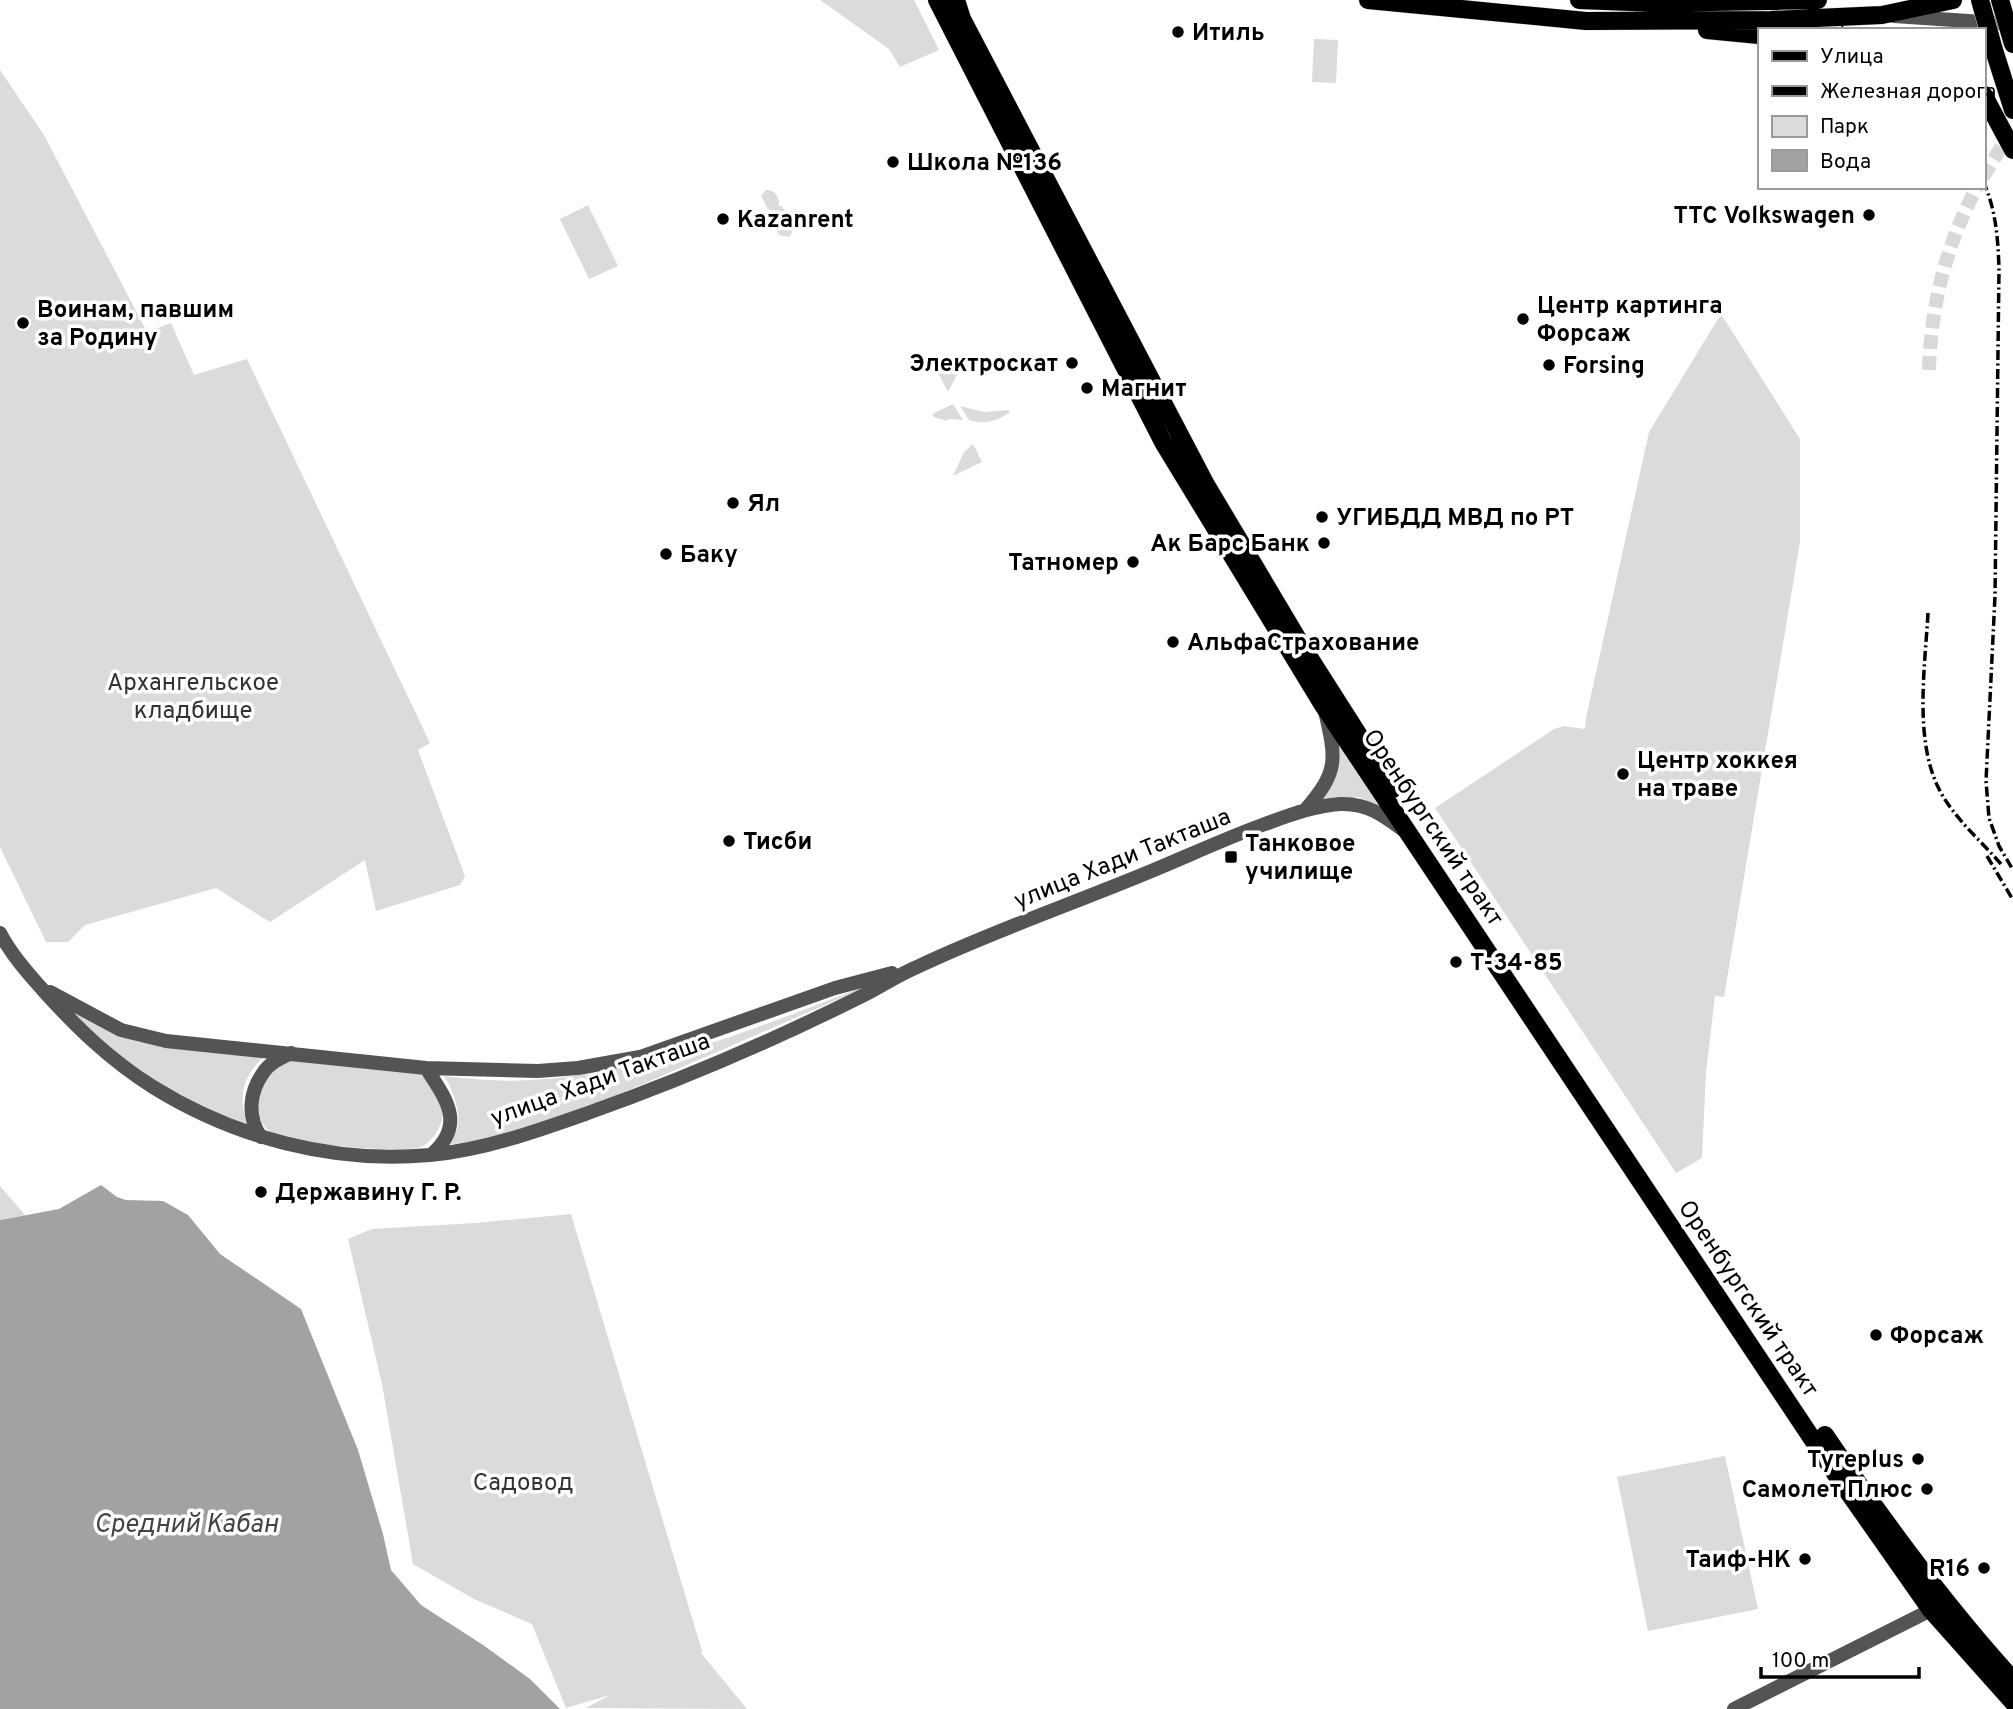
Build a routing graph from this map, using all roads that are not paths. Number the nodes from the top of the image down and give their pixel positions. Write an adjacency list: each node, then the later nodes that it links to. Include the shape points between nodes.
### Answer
1 (937, 0): 19 (main road, Оренбургский тракт, via 1163,442)
2 (956, 0): 30 (main road, Оренбургский тракт, via 1194,463 1302,646 1409,816 1888,1528)
3 (1368, 0): 10 (main road)
4 (1579, 0): 11 (main road)
5 (1684, 0): 11 (main road)
6 (1818, 0): 11 (main road)
7 (1953, 0): 12 (main road)
8 (1980, 0): 17 (main road, bridge)
9 (2000, 0): 15 (main road, bridge)
10 (1472, 6): 11 (main road, via 1586,21)
11 (1656, 11): 12 (main road, via 1771,20); 14 (main road, via 1689,28)
12 (1882, 15): 13 (street)
13 (2013, 24)
14 (1758, 35)
15 (2013, 44)
16 (1985, 98): 18 (main road)
17 (2013, 110)
18 (2013, 150)
19 (1323, 705): 20 (street, via 1333,757 1331,775); 21 (main road, Оренбургский тракт)
20 (1306, 809): 21 (street, улица Хади Такташа, via 1357,804 1377,811); 23 (street, улица Хади Такташа)
21 (1410, 835): 29 (main road, Оренбургский тракт)
22 (0, 933): 24 (street, улица Хади Такташа)
23 (917, 967): 26 (street, улица Хади Такташа, via 835,988 640,1057 538,1071); 28 (street, улица Хади Такташа, via 724,1059 617,1103 510,1140)
24 (38, 985): 25 (street, улица Хади Такташа, via 90,1015 132,1032 166,1041); 27 (street, улица Хади Такташа, via 93,1043 131,1073 208,1117)
25 (291, 1053): 26 (street, улица Хади Такташа); 27 (street, via 263,1072 252,1094 250,1107)
26 (426, 1068): 28 (street, via 448,1102 451,1117 444,1141)
27 (261, 1137): 28 (street, улица Хади Такташа, via 334,1153)
28 (431, 1155)
29 (1931, 1610): 31 (main road, Оренбургский тракт); 32 (street)
30 (2013, 1680)
31 (2013, 1702)
32 (1734, 1709)

